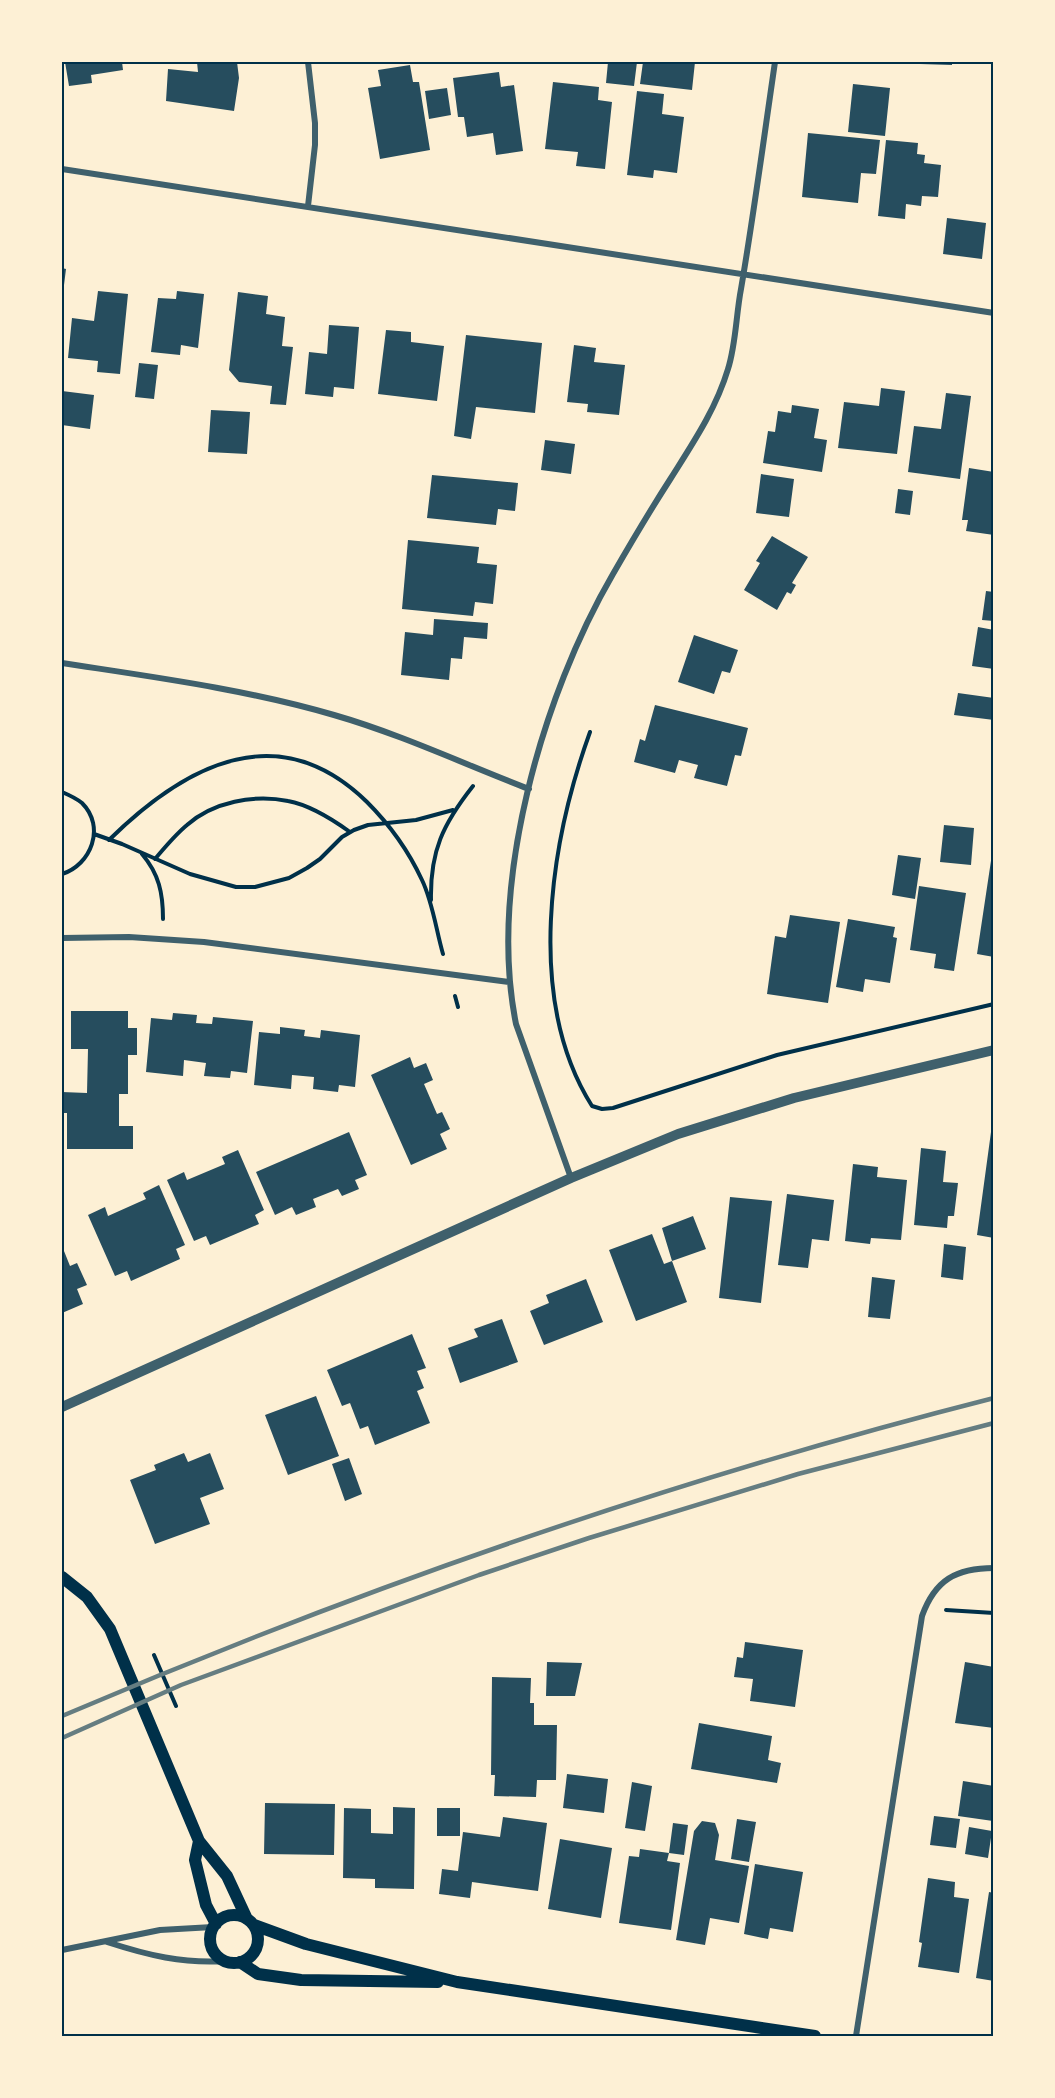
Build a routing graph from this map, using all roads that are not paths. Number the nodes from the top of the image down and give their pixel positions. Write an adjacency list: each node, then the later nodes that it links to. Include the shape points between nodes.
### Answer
1 (308, 62): 4 (street, via 315,145)
2 (775, 62): 5 (street)
3 (62, 169): 4 (street)
4 (308, 206): 5 (street)
5 (743, 274): 6 (street); 8 (street, via 729,368 704,426 632,541 589,620 548,718)
6 (993, 313)
7 (62, 663): 8 (street, via 207,686 336,715)
8 (529, 789): 10 (street, via 510,891)
9 (62, 938): 10 (street, via 163,938)
10 (509, 982): 12 (street, via 516,1024)
11 (993, 1050): 12 (street, via 737,1114)
12 (571, 1178): 13 (street)
13 (62, 1407)
14 (993, 1568): 25 (street, via 946,1579 934,1590 924,1610)
15 (62, 1576): 16 (main road, via 87,1597 110,1629)
16 (199, 1841): 17 (main road, via 227,1876); 18 (main road, via 195,1860)
17 (250, 1922): 18 (main road, via 231,1915); 22 (main road, via 257,1932 256,1949); 23 (main road, via 306,1944)
18 (214, 1926): 19 (street, via 160,1930); 21 (main road, via 212,1948)
19 (106, 1942): 20 (street); 21 (street, via 146,1955 199,1963)
20 (62, 1950)
21 (226, 1961): 22 (main road)
22 (240, 1962): 23 (main road, via 258,1974 301,1980)
23 (457, 1983): 24 (main road)
24 (815, 2037)
25 (856, 2037)

